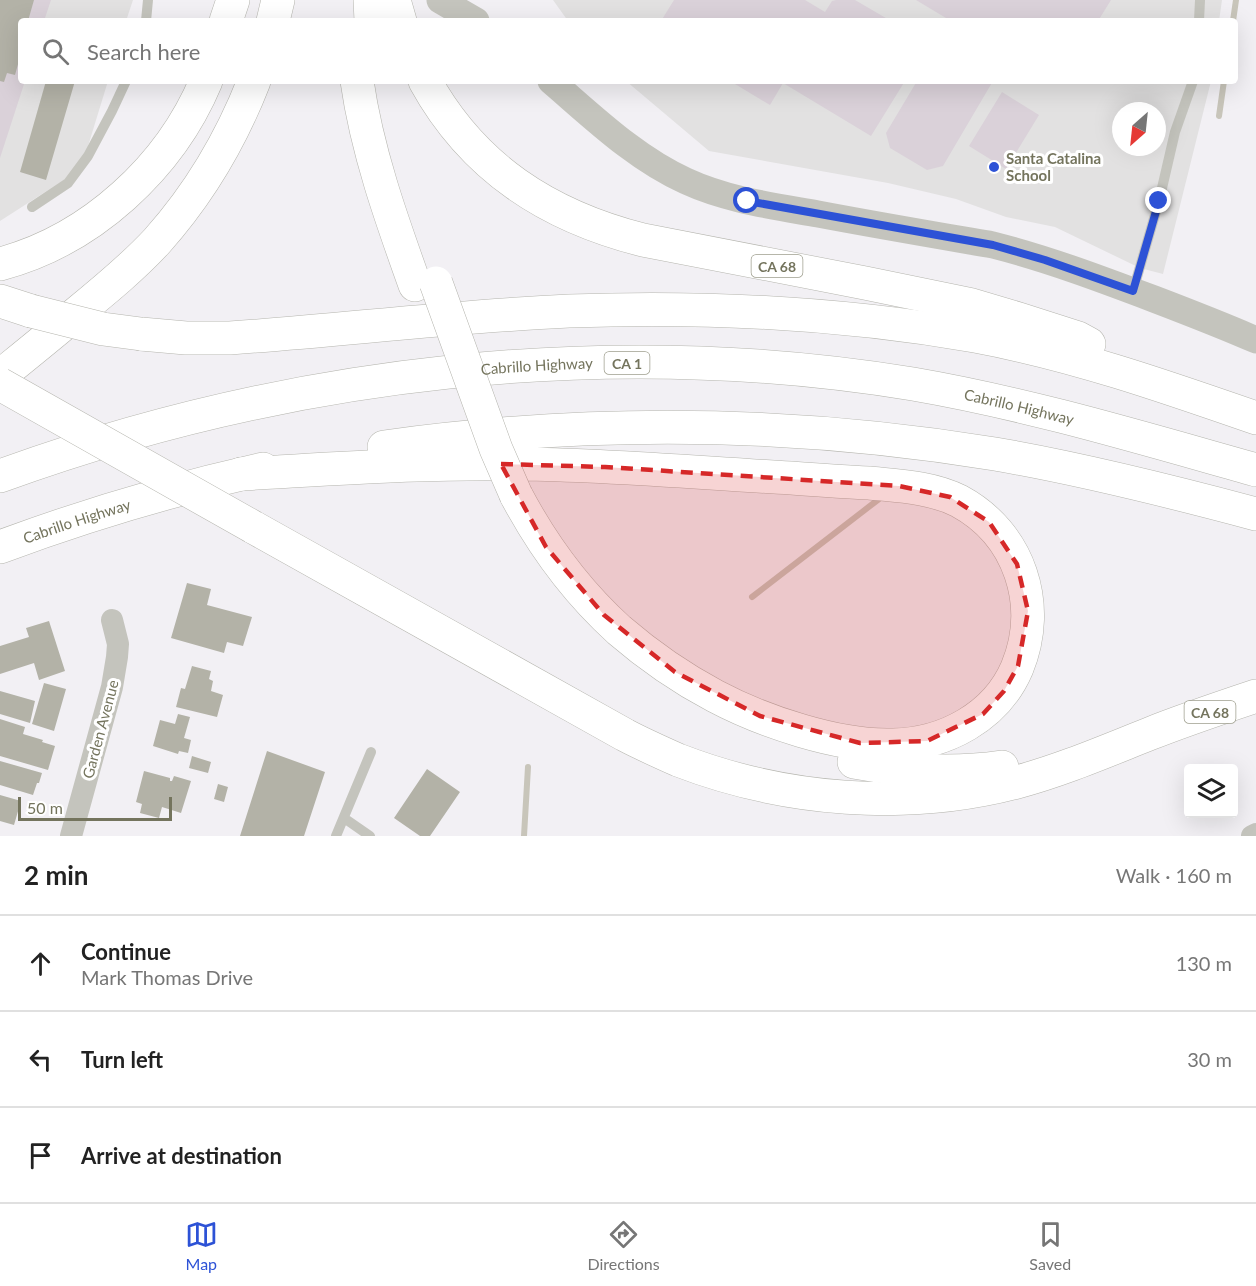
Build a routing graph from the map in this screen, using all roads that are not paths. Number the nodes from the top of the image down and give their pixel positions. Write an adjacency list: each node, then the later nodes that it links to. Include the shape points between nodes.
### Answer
1 (148, 0): 8 (lane)
2 (233, 0): 9 (highway)
3 (278, 0): 10 (highway)
4 (349, 0): 11 (highway)
5 (370, 0): 12 (highway)
6 (394, 0): 13 (highway)
7 (1200, 0): 14 (lane)
8 (146, 18)
9 (227, 18)
10 (274, 18)
11 (350, 18)
12 (371, 18)
13 (399, 18)
14 (1199, 18)
15 (125, 84): 23 (lane, via 75,174)
16 (205, 84): 24 (highway, via 165,151 117,202 58,241)
17 (254, 84): 29 (highway, via 222,150 171,225 105,290)
18 (358, 84): 25 (highway, CA 68, via 390,215)
19 (378, 84): 25 (highway)
20 (427, 84): 31 (highway, CA 68, via 485,159 539,200 579,220 643,240 995,311 1078,338)
21 (555, 84): 26 (street, via 646,158 706,189 770,206 993,245)
22 (1192, 84): 26 (lane, via 1175,132)
23 (32, 207)
24 (0, 264)
25 (426, 284): 36 (highway, CA 68, via 465,426)
26 (1133, 291): 28 (street)
27 (0, 302): 31 (highway, bridge, via 104,329 186,338 230,338 580,311 659,309 794,314 975,336 1063,355)
28 (1256, 340)
29 (0, 376)
30 (0, 384): 41 (highway, bridge, via 625,735 679,760 729,776 828,795 875,798 960,794 1036,777)
31 (1170, 388): 32 (highway, CA 68)
32 (1256, 418)
33 (1256, 470): 35 (highway, Cabrillo Highway / CA 1, via 1059,416 934,388 777,368 640,362 457,372 327,389 151,428)
34 (241, 474): 36 (highway, via 432,464 540,464 884,484 928,490 979,514 1012,552 1027,599 1028,624 1022,652 1004,691 983,714 927,741 895,746 860,743 783,724 696,686 621,631 588,599); 37 (highway, Cabrillo Highway, via 329,456 458,438 593,429 726,429 850,436 994,454 1126,480); 38 (highway, Cabrillo Highway, via 153,496)
35 (0, 476)
36 (505, 495): 41 (highway, CA 68, via 518,541 573,613 601,641 687,704 760,739 859,763 946,771 1022,764)
37 (1256, 514)
38 (0, 547)
39 (112, 620): 45 (street, Garden Avenue, via 117,657 112,687)
40 (1256, 696): 41 (highway, CA 68)
41 (1164, 728)
42 (371, 752): 43 (lane)
43 (344, 818): 46 (lane); 47 (lane)
44 (1256, 834): 48 (street)
45 (71, 836)
46 (336, 836)
47 (370, 836)
48 (1252, 836)

